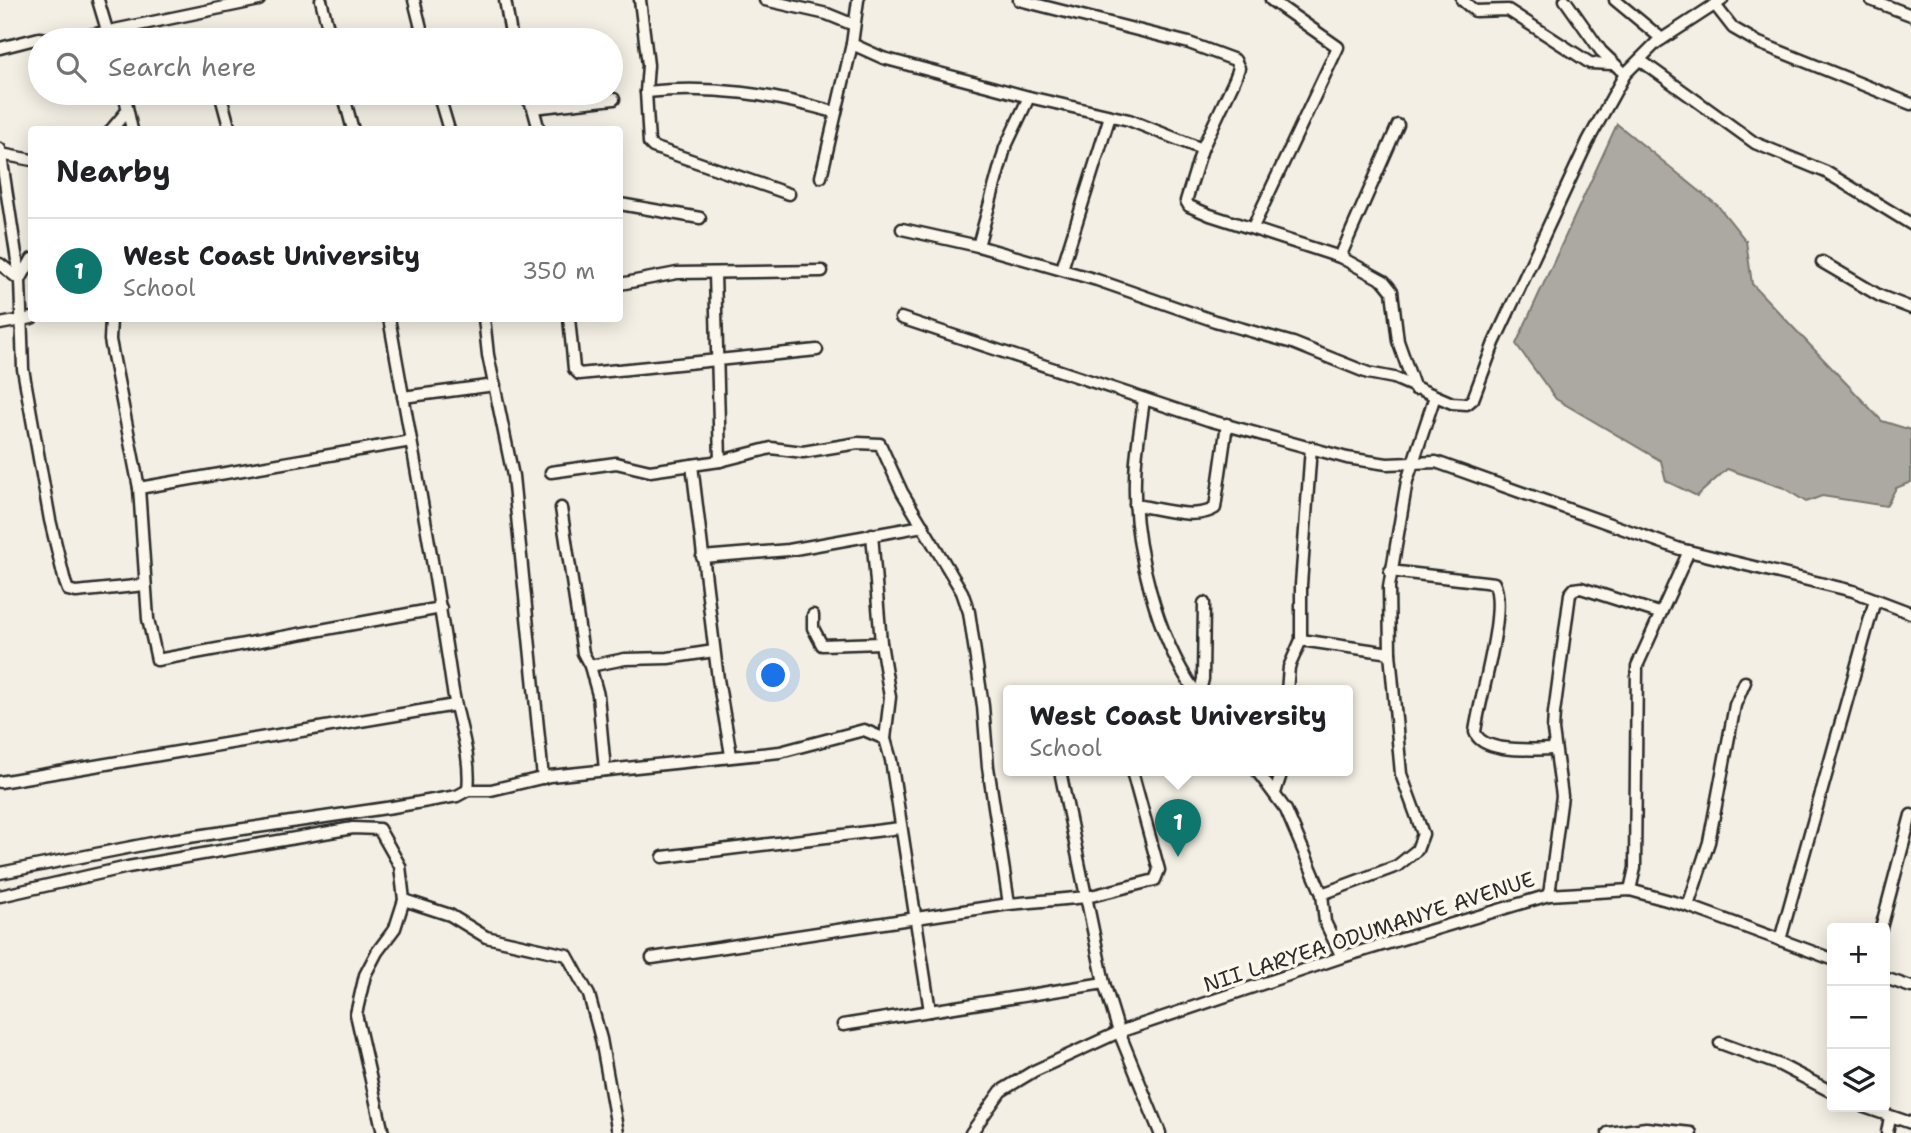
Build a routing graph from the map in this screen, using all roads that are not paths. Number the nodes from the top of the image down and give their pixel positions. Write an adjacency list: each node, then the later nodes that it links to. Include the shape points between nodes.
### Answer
1 (99, 0): 18 (street)
2 (259, 0): 19 (street)
3 (321, 0): 20 (street)
4 (414, 0): 21 (street)
5 (505, 0): 22 (street)
6 (640, 0): 30 (street, via 648,65)
7 (765, 0): 17 (street)
8 (858, 0): 17 (street)
9 (1019, 0): 50 (street, via 1189,43 1235,60 1239,68 1236,79)
10 (1271, 0): 58 (street, via 1338,47)
11 (1462, 0): 28 (street, via 1475,11 1508,10 1590,63)
12 (1565, 0): 28 (street)
13 (1615, 0): 23 (street)
14 (1871, 0): 16 (street)
15 (1718, 3): 23 (street); 32 (street, via 1733,28 1759,43)
16 (1911, 15)
17 (854, 25): 25 (street)
18 (106, 28)
19 (138, 28)
20 (328, 28)
21 (421, 28)
22 (510, 28)
23 (1662, 39): 27 (street)
24 (28, 41): 26 (street)
25 (852, 44): 31 (street, via 883,58); 41 (street)
26 (0, 48)
27 (1640, 60): 29 (street); 57 (street, via 1755,143 1826,172)
28 (1612, 64): 29 (street)
29 (1625, 74): 82 (street, via 1588,141 1494,342 1474,399 1459,404)
30 (646, 92): 41 (street, via 735,89); 54 (street, via 647,136 653,147)
31 (1029, 97): 42 (street); 60 (street, via 1005,148)
32 (1911, 104)
33 (126, 105): 40 (street)
34 (223, 105): 46 (street)
35 (346, 105): 47 (street)
36 (442, 105): 48 (street)
37 (531, 105): 39 (street)
38 (560, 105): 39 (street)
39 (533, 108): 49 (street)
40 (127, 111): 44 (street); 45 (street)
41 (834, 112): 53 (street)
42 (1110, 116): 50 (street); 65 (street)
43 (1398, 125): 61 (street)
44 (114, 126)
45 (131, 126)
46 (229, 126)
47 (352, 126)
48 (448, 126)
49 (538, 126)
50 (1202, 149): 58 (street, via 1186,201 1189,206)
51 (0, 151): 52 (street); 68 (street)
52 (28, 158)
53 (821, 177)
54 (789, 194)
55 (623, 205): 56 (street)
56 (700, 218)
57 (1911, 224)
58 (1253, 227): 61 (street)
59 (902, 229): 60 (street)
60 (978, 246): 65 (street)
61 (1340, 257): 81 (street, via 1389,285 1398,341)
62 (1822, 262): 70 (street, via 1880,296)
63 (0, 264): 68 (street)
64 (28, 266): 68 (street)
65 (1062, 270): 81 (street, via 1293,343)
66 (822, 271): 67 (street)
67 (715, 273): 69 (street, via 663,274); 79 (street)
68 (20, 280): 72 (street)
69 (623, 283)
70 (1911, 307)
71 (901, 318): 84 (street)
72 (26, 319): 77 (street); 100 (street, via 23,369 50,520 68,590)
73 (111, 322): 92 (street, via 110,340)
74 (390, 322): 83 (street)
75 (485, 322): 80 (street)
76 (569, 322): 79 (street, via 575,373)
77 (0, 324)
78 (817, 350): 79 (street)
79 (716, 362): 88 (street)
80 (495, 385): 83 (street); 125 (street, via 513,476)
81 (1415, 389): 82 (street)
82 (1435, 396): 89 (street)
83 (404, 397): 86 (street)
84 (1144, 399): 85 (street); 93 (street)
85 (1227, 424): 87 (street); 93 (street, via 1215,508 1194,513)
86 (411, 441): 92 (street); 103 (street)
87 (1311, 447): 89 (street, via 1387,464); 107 (street)
88 (720, 461): 90 (street); 95 (street, via 771,448 803,452 880,444)
89 (1413, 462): 97 (street, via 1436,461); 99 (street)
90 (692, 466): 91 (street, via 650,471 616,463); 98 (street)
91 (551, 472)
92 (139, 488): 100 (street)
93 (1135, 505): 113 (street, via 1153,597 1174,659)
94 (561, 508): 111 (street, via 583,653)
95 (923, 526): 96 (street); 139 (street, via 969,612)
96 (872, 534): 98 (street, via 789,550); 108 (street)
97 (1689, 551): 101 (street); 104 (street)
98 (702, 557): 109 (street)
99 (1390, 571): 110 (street); 118 (street, via 1494,583 1497,623 1475,732 1485,745)
100 (145, 585): 103 (street, via 157,660)
101 (1875, 600): 105 (street); 143 (street)
102 (1204, 603): 114 (street)
103 (441, 608): 116 (street)
104 (1659, 613): 118 (street, via 1580,588 1570,594 1554,713); 133 (street, via 1637,666 1635,868)
105 (1911, 613)
106 (813, 615): 108 (street, via 813,628 822,645)
107 (1301, 639): 110 (street); 115 (street, via 1289,667)
108 (881, 643): 117 (street, via 890,697)
109 (714, 651): 111 (street); 119 (street)
110 (1390, 653): 134 (street, via 1401,774 1420,820 1421,842 1409,859 1397,866)
111 (590, 666): 120 (street)
112 (1745, 682): 140 (street, via 1731,725 1709,842)
113 (1193, 685)
114 (1200, 685)
115 (1288, 685)
116 (455, 705): 126 (street); 127 (street, via 468,762)
117 (885, 739): 119 (street, via 864,730 799,749); 130 (street)
118 (1555, 749): 135 (street, via 1562,796)
119 (731, 755): 120 (street)
120 (606, 770): 125 (street)
121 (1061, 776): 137 (street)
122 (1133, 776): 137 (street, via 1159,875 1155,880)
123 (1261, 776): 128 (street)
124 (1280, 776): 128 (street)
125 (543, 778): 127 (street, via 491,790)
126 (0, 782)
127 (468, 790): 132 (street, via 457,796 162,841)
128 (1275, 793): 134 (street)
129 (1911, 815): 142 (street)
130 (900, 828): 131 (street); 141 (street)
131 (663, 857)
132 (0, 873)
133 (1630, 890): 135 (street, NII LARYEA ODUMANYE AVENUE); 140 (street, NII LARYEA ODUMANYE AVENUE)
134 (1322, 894): 144 (street, via 1325,922)
135 (1549, 895): 144 (street, NII LARYEA ODUMANYE AVENUE)
136 (0, 896): 138 (street, via 128,867 370,827 379,829 400,866)
137 (1087, 897): 139 (street); 148 (street)
138 (404, 900): 158 (street, via 395,928 365,975 356,1014); 159 (street, via 450,915 486,937 567,954 589,995)
139 (1009, 904): 141 (street)
140 (1688, 906): 143 (street, NII LARYEA ODUMANYE AVENUE)
141 (916, 918): 146 (street); 150 (street)
142 (1882, 923)
143 (1780, 940): 145 (street, NII LARYEA ODUMANYE AVENUE)
144 (1342, 957): 152 (street, NII LARYEA ODUMANYE AVENUE)
145 (1827, 957)
146 (652, 958)
147 (1890, 980): 149 (street)
148 (1104, 982): 150 (street); 152 (street)
149 (1911, 987)
150 (930, 1011): 151 (street)
151 (844, 1025)
152 (1119, 1032): 160 (street, NII LARYEA ODUMANYE AVENUE, via 1001,1091); 161 (street)
153 (1720, 1042): 154 (street)
154 (1827, 1089)
155 (1877, 1112): 156 (street)
156 (1890, 1117): 157 (street); 164 (street)
157 (1911, 1123)
158 (383, 1133)
159 (618, 1133)
160 (971, 1133)
161 (1160, 1133)
162 (1608, 1133): 163 (street, via 1646,1128)
163 (1691, 1133)
164 (1887, 1133)

